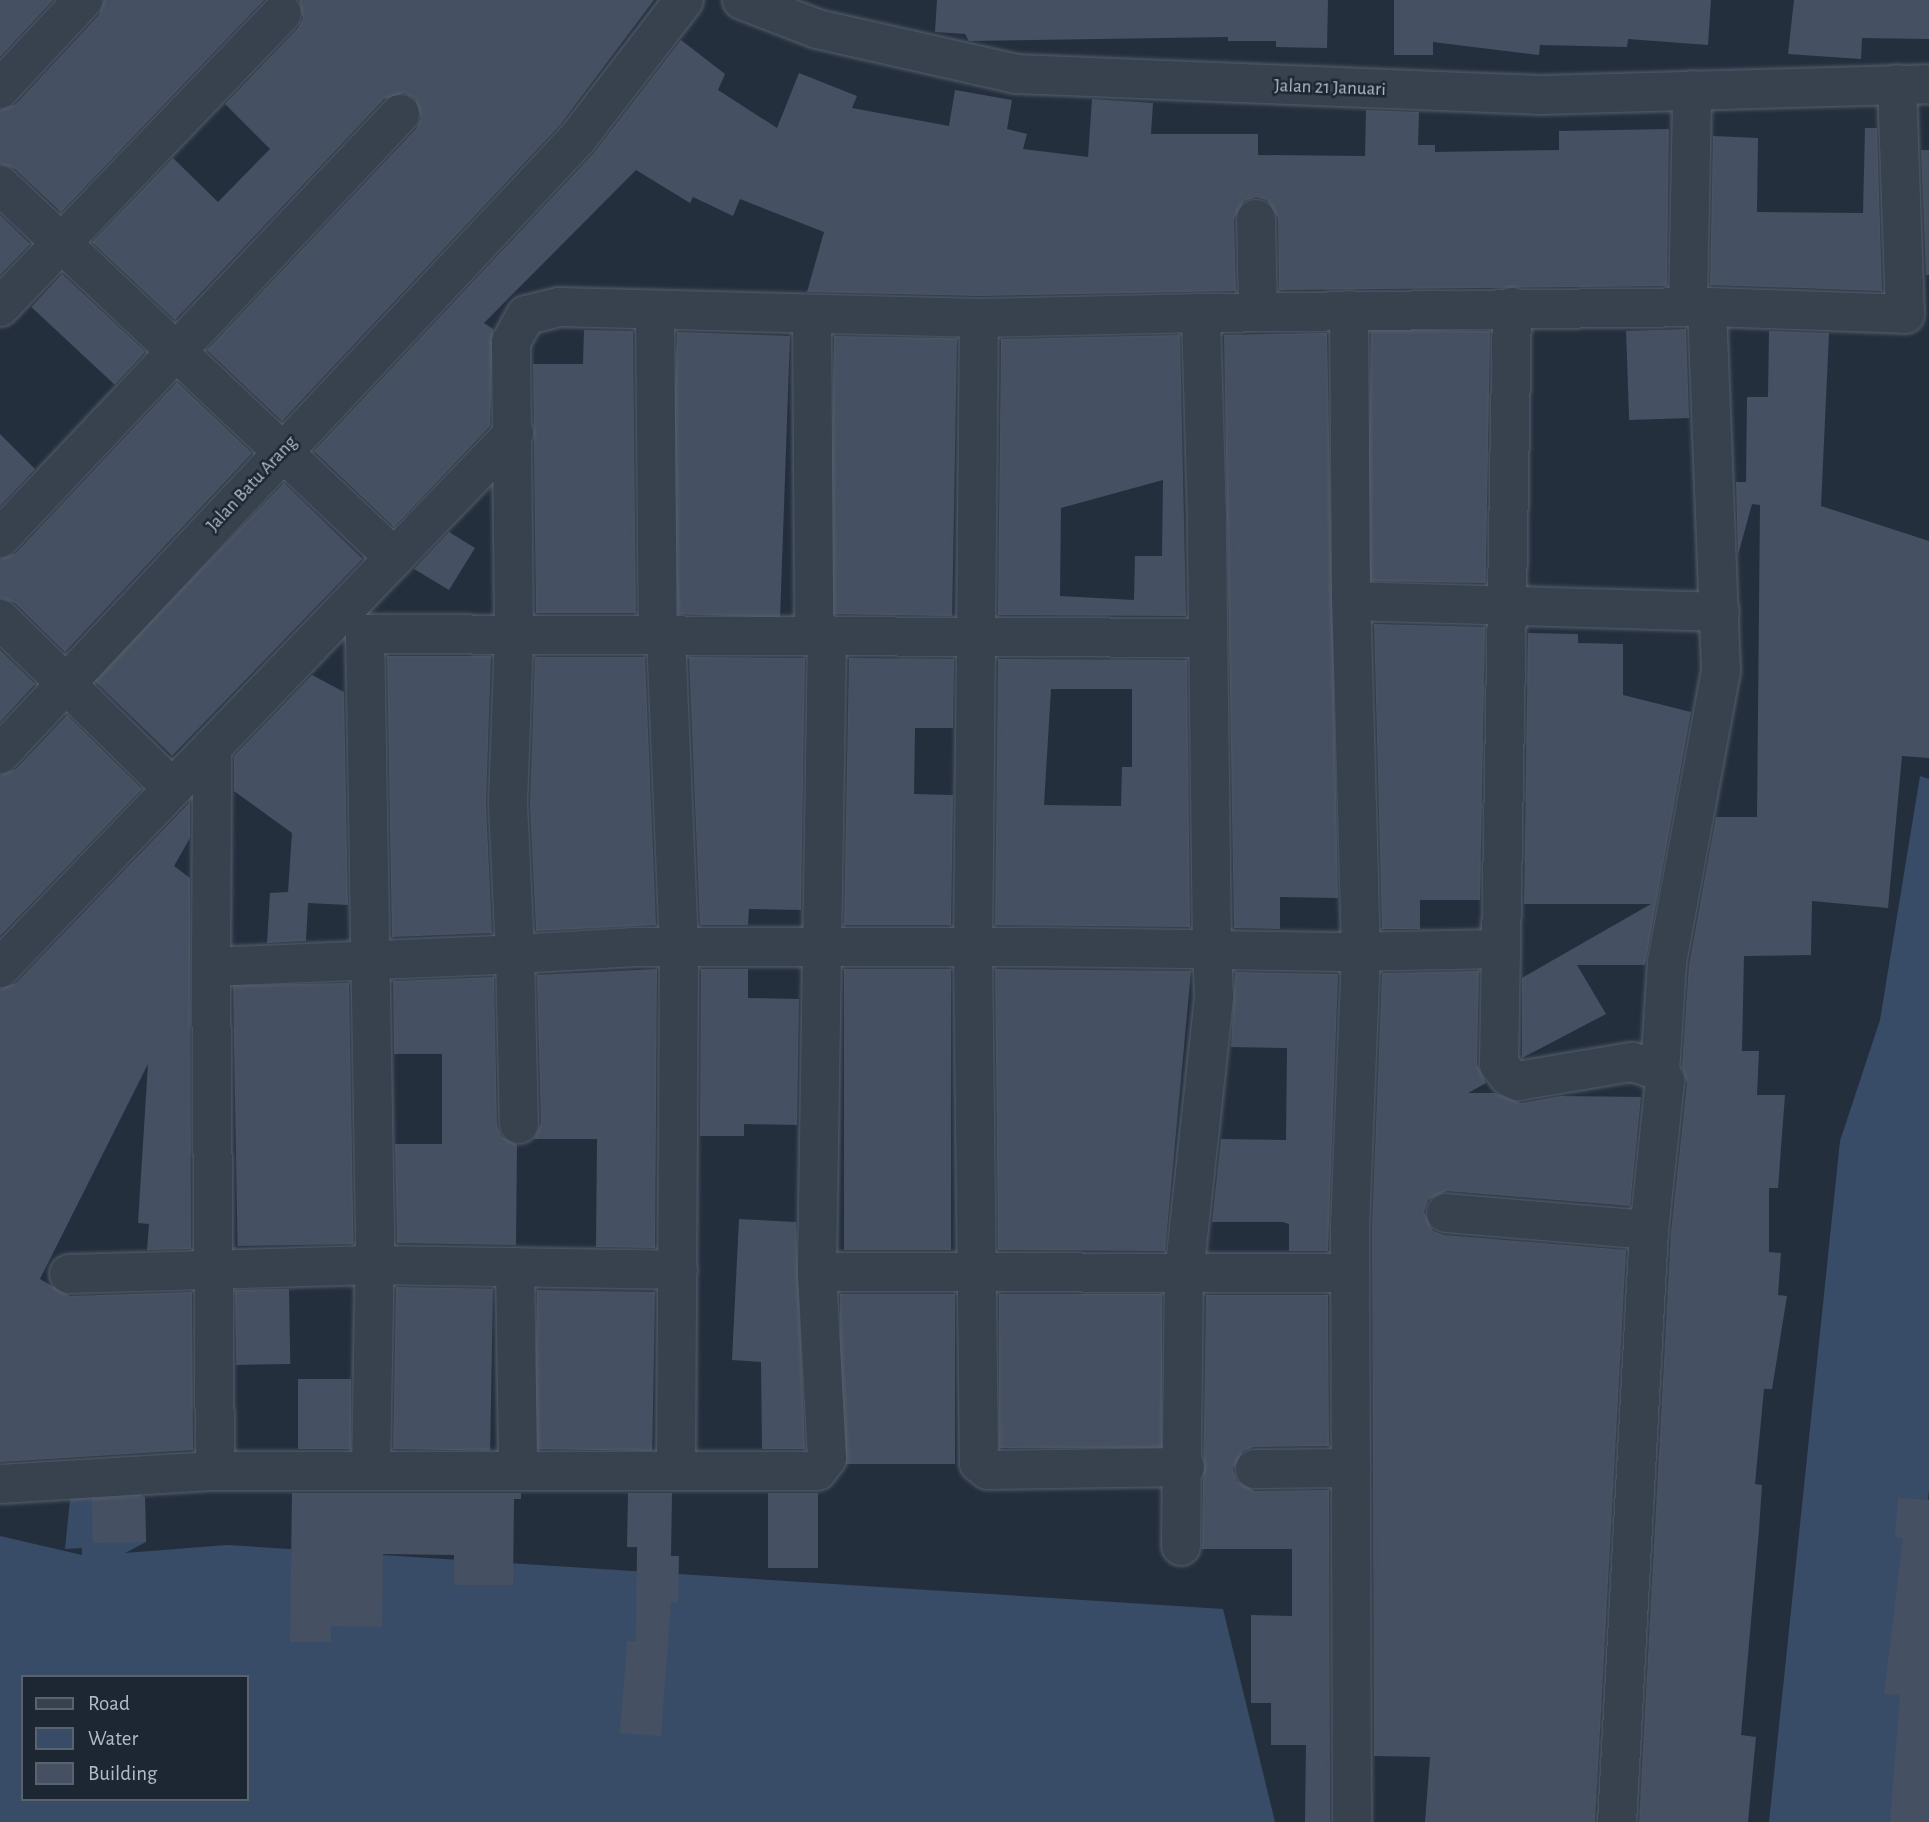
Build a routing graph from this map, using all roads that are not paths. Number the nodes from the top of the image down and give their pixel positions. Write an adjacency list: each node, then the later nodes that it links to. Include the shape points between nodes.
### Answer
1 (83, 0): 6 (street)
2 (684, 0): 24 (street, Jalan Batu Arang, via 577,139)
3 (742, 0): 7 (street, Jalan 21 Januari, via 817,29 1016,74 1541,94)
4 (282, 13): 11 (street)
5 (1913, 84): 7 (street, Jalan 21 Januari); 20 (street)
6 (0, 89)
7 (1692, 90): 14 (street)
8 (400, 114): 22 (street)
9 (0, 185): 11 (street)
10 (1256, 219): 16 (street)
11 (60, 242): 12 (street); 22 (street)
12 (0, 307)
13 (1512, 307): 14 (street); 15 (street); 28 (street)
14 (1698, 307): 20 (street); 29 (street)
15 (1349, 310): 16 (street); 27 (street)
16 (1258, 312): 18 (street)
17 (655, 313): 19 (street); 23 (street, via 559,307 526,315 511,342); 33 (street)
18 (1201, 313): 21 (street); 35 (street)
19 (812, 314): 21 (street); 31 (street)
20 (1917, 314)
21 (979, 318): 32 (street)
22 (177, 352): 24 (street); 25 (street)
23 (514, 433): 26 (street); 34 (street)
24 (282, 452): 26 (street); 36 (street, Jalan Batu Arang)
25 (0, 538)
26 (395, 558): 37 (street)
27 (1351, 601): 28 (street); 45 (street)
28 (1507, 608): 29 (street); 42 (street)
29 (1720, 612): 50 (street, via 1721,671 1667,962)
30 (0, 619): 36 (street)
31 (820, 634): 32 (street); 33 (street); 41 (street)
32 (975, 636): 35 (street); 43 (street)
33 (662, 637): 34 (street); 40 (street)
34 (514, 638): 46 (street, via 508,806); 47 (street, via 371,631 363,637)
35 (1208, 638): 44 (street)
36 (65, 683): 38 (street, Jalan Batu Arang); 39 (street)
37 (212, 747): 39 (street); 48 (street)
38 (0, 754)
39 (172, 788): 49 (street)
40 (679, 947): 41 (street); 46 (street); 56 (street)
41 (820, 948): 43 (street); 57 (street)
42 (1501, 948): 45 (street); 50 (street, via 1499,1064 1509,1077 1518,1081 1632,1062)
43 (973, 950): 44 (street); 62 (street)
44 (1212, 950): 45 (street); 60 (street, via 1214,997)
45 (1361, 952): 59 (street)
46 (515, 954): 47 (street); 51 (street)
47 (368, 959): 48 (street); 54 (street)
48 (211, 967): 58 (street)
49 (0, 968)
50 (1660, 1071): 53 (street, via 1665,1081)
51 (519, 1124)
52 (1446, 1213): 53 (street)
53 (1649, 1230): 73 (street)
54 (374, 1265): 55 (street); 58 (street); 68 (street)
55 (515, 1267): 56 (street); 65 (street)
56 (678, 1269): 69 (street)
57 (817, 1272): 62 (street); 69 (street, via 827,1458 822,1467)
58 (212, 1273): 61 (street); 67 (street)
59 (1350, 1273): 60 (street); 64 (street)
60 (1184, 1274): 62 (street); 63 (street)
61 (69, 1275)
62 (977, 1276): 63 (street, via 982,1468)
63 (1185, 1467): 71 (street)
64 (1351, 1468): 66 (street); 72 (street)
65 (519, 1469): 68 (street); 69 (street)
66 (1255, 1469)
67 (215, 1471): 68 (street); 70 (street)
68 (371, 1471)
69 (676, 1471)
70 (0, 1484)
71 (1181, 1546)
72 (1352, 1822)
73 (1617, 1822)

